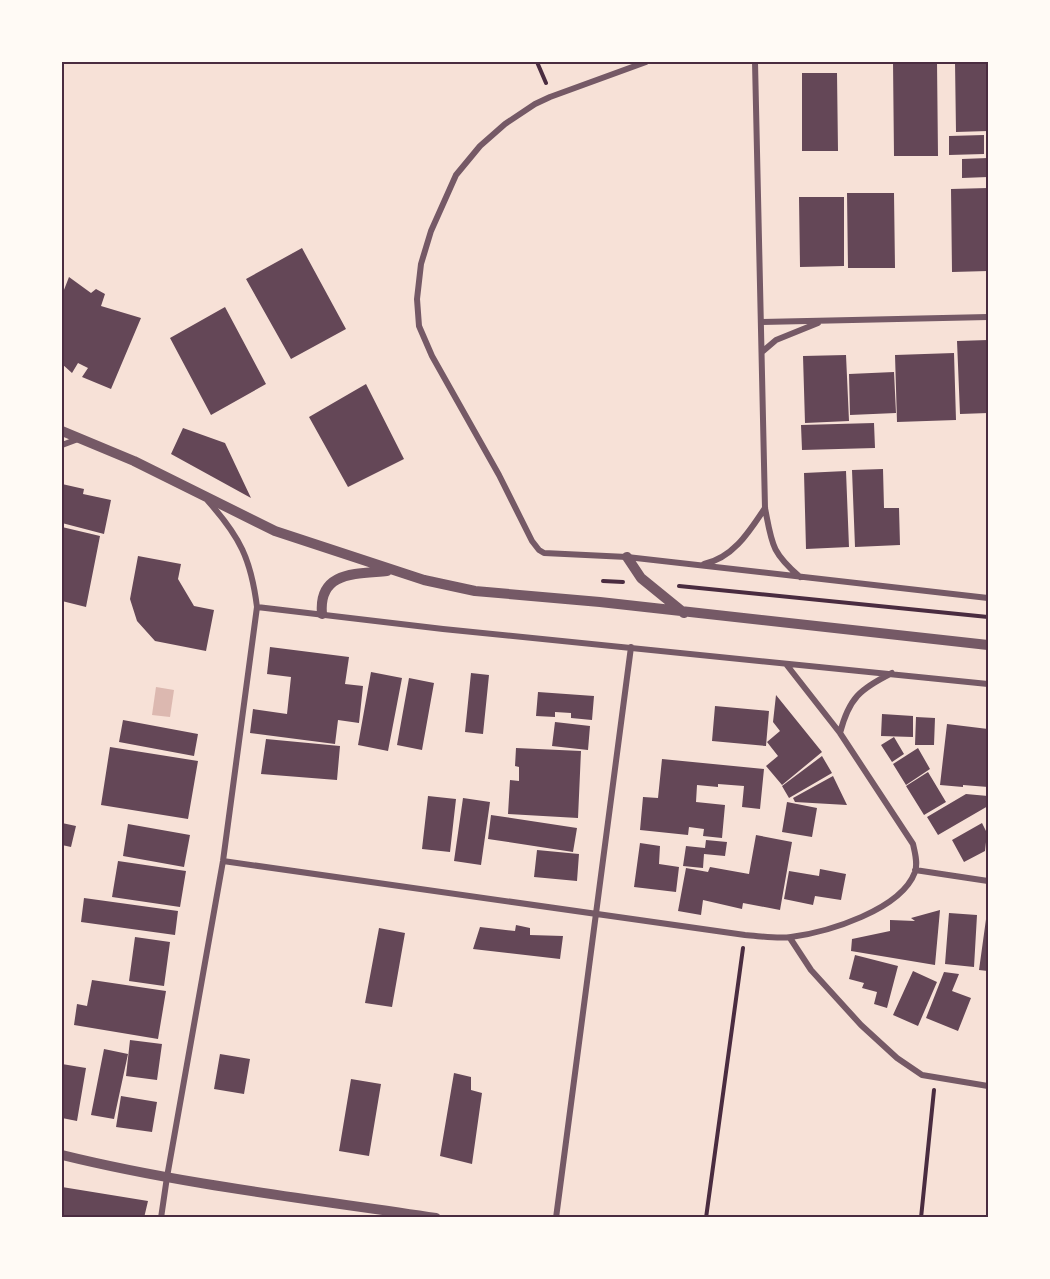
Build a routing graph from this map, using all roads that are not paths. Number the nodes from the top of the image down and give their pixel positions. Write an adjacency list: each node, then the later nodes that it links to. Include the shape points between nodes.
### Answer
1 (646, 62): 12 (street, via 535,104 480,146 456,176 431,231 421,264 417,299 419,326 432,356 539,550)
2 (755, 62): 5 (street)
3 (988, 317): 4 (street)
4 (824, 320): 5 (street); 6 (street, via 795,330)
5 (761, 322): 6 (street)
6 (762, 352): 11 (street)
7 (62, 431): 8 (street)
8 (79, 439): 9 (street); 10 (street, via 134,461)
9 (62, 445)
10 (206, 498): 14 (street, via 275,531); 17 (street, via 230,525 244,550)
11 (765, 508): 13 (street, via 731,551); 15 (street, via 772,545 783,563)
12 (627, 557): 13 (street); 18 (street, via 647,583)
13 (697, 566): 15 (street)
14 (393, 570): 18 (street, via 475,591); 19 (street, via 337,579 322,594)
15 (801, 578): 16 (street)
16 (988, 598)
17 (257, 607): 19 (street); 26 (street)
18 (685, 613): 20 (street)
19 (322, 614): 21 (street)
20 (988, 645)
21 (631, 647): 22 (street); 29 (street)
22 (786, 664): 23 (street); 25 (street)
23 (893, 673): 24 (street); 25 (street, via 870,684 851,702)
24 (988, 684)
25 (840, 733): 27 (street, via 913,844)
26 (223, 861): 29 (street); 33 (street)
27 (915, 870): 28 (street); 30 (street, via 906,888 872,912 848,923)
28 (988, 881)
29 (596, 915): 30 (street); 36 (street)
30 (790, 938): 31 (street, via 811,970 886,1049 917,1072)
31 (988, 1086)
32 (62, 1155): 33 (street)
33 (167, 1177): 34 (street); 35 (street)
34 (161, 1218)
35 (436, 1218)
36 (556, 1218)

